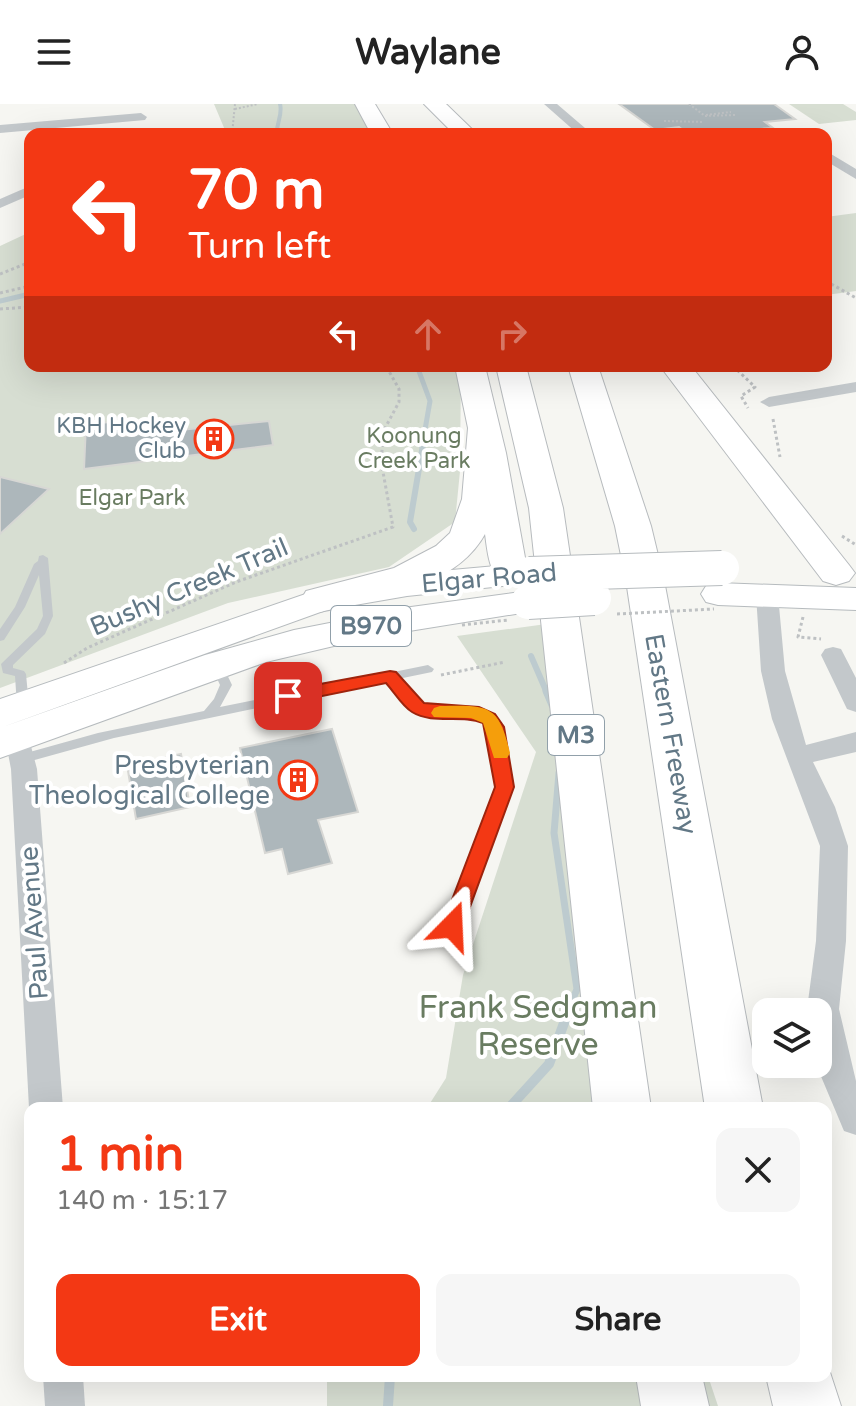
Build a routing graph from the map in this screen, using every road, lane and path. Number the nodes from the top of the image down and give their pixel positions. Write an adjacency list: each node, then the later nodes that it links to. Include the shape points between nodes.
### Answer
1 (235, 104): 9 (path)
2 (258, 104): 9 (path)
3 (355, 104): 17 (highway)
4 (365, 104): 18 (highway)
5 (417, 104): 19 (highway)
6 (434, 104): 20 (highway)
7 (550, 104): 21 (street)
8 (689, 104): 11 (path)
9 (235, 109): 16 (path)
10 (139, 110): 22 (street)
11 (704, 115): 12 (path); 12 (path, via 733,114)
12 (708, 117): 14 (path)
13 (664, 121): 14 (path)
14 (704, 122): 15 (path)
15 (709, 127)
16 (233, 128)
17 (365, 128)
18 (379, 128)
19 (431, 128)
20 (460, 128)
21 (579, 128)
22 (0, 129)
23 (832, 161): 24 (street)
24 (851, 178)
25 (24, 193): 26 (street)
26 (0, 204)
27 (24, 264): 28 (path)
28 (0, 274)
29 (832, 284): 32 (path)
30 (24, 287): 31 (path)
31 (0, 293)
32 (856, 298)
33 (24, 307): 34 (path)
34 (0, 309)
35 (389, 372): 63 (path, Bushy Creek Trail, via 399,402 384,430 381,461 393,527 236,582 87,648 63,664)
36 (471, 372): 43 (highway)
37 (512, 372): 68 (highway, M3, via 546,508)
38 (585, 372): 69 (highway, Eastern Freeway, via 645,580)
39 (679, 372): 44 (highway)
40 (739, 372): 42 (path, via 755,387 741,396 748,409)
41 (856, 387): 42 (street)
42 (767, 411): 45 (path)
43 (484, 429): 50 (highway, via 508,566); 52 (highway, via 476,512 467,537 408,575)
44 (743, 457): 47 (highway, via 797,549); 48 (highway)
45 (780, 460)
46 (834, 531): 48 (path)
47 (798, 570): 48 (main road, Elgar Road / B970); 49 (main road, Elgar Road / B970); 51 (main road)
48 (851, 574): 51 (main road, Elgar Road / B970)
49 (720, 581): 50 (main road, Elgar Road / B970, bridge, via 625,569); 50 (main road, Elgar Road / B970, bridge, via 590,598); 51 (main road, Elgar Road / B970)
50 (526, 584): 52 (main road, Elgar Road / B970, via 407,585); 56 (main road, Elgar Road / B970)
51 (767, 595): 65 (street, via 773,671)
52 (320, 600): 60 (main road, Elgar Road / B970)
53 (0, 637): 63 (lane, via 43,558 48,616 41,631 7,664)
54 (833, 655): 61 (street)
55 (505, 662): 58 (path, via 412,682)
56 (217, 665): 60 (main road, Elgar Road, via 185,660 133,678); 62 (lane, via 226,685); 63 (main road, Elgar Road / B970)
57 (428, 669): 58 (lane)
58 (405, 673): 59 (lane)
59 (390, 677): 62 (lane); 66 (lane, via 418,708 482,714 495,727 504,787)
60 (89, 684): 63 (main road, Elgar Road / B970)
61 (856, 703)
62 (208, 714): 63 (lane, via 77,742)
63 (16, 727): 67 (street, Paul Avenue)
64 (856, 741): 65 (street)
65 (797, 756): 70 (street, via 834,846 823,1009 836,1074)
66 (452, 926)
67 (46, 1102)
68 (621, 1102)
69 (733, 1102)
70 (856, 1119)
71 (63, 1382): 74 (street)
72 (670, 1382): 75 (highway)
73 (801, 1382): 76 (highway)
74 (65, 1406)
75 (675, 1406)
76 (807, 1406)

